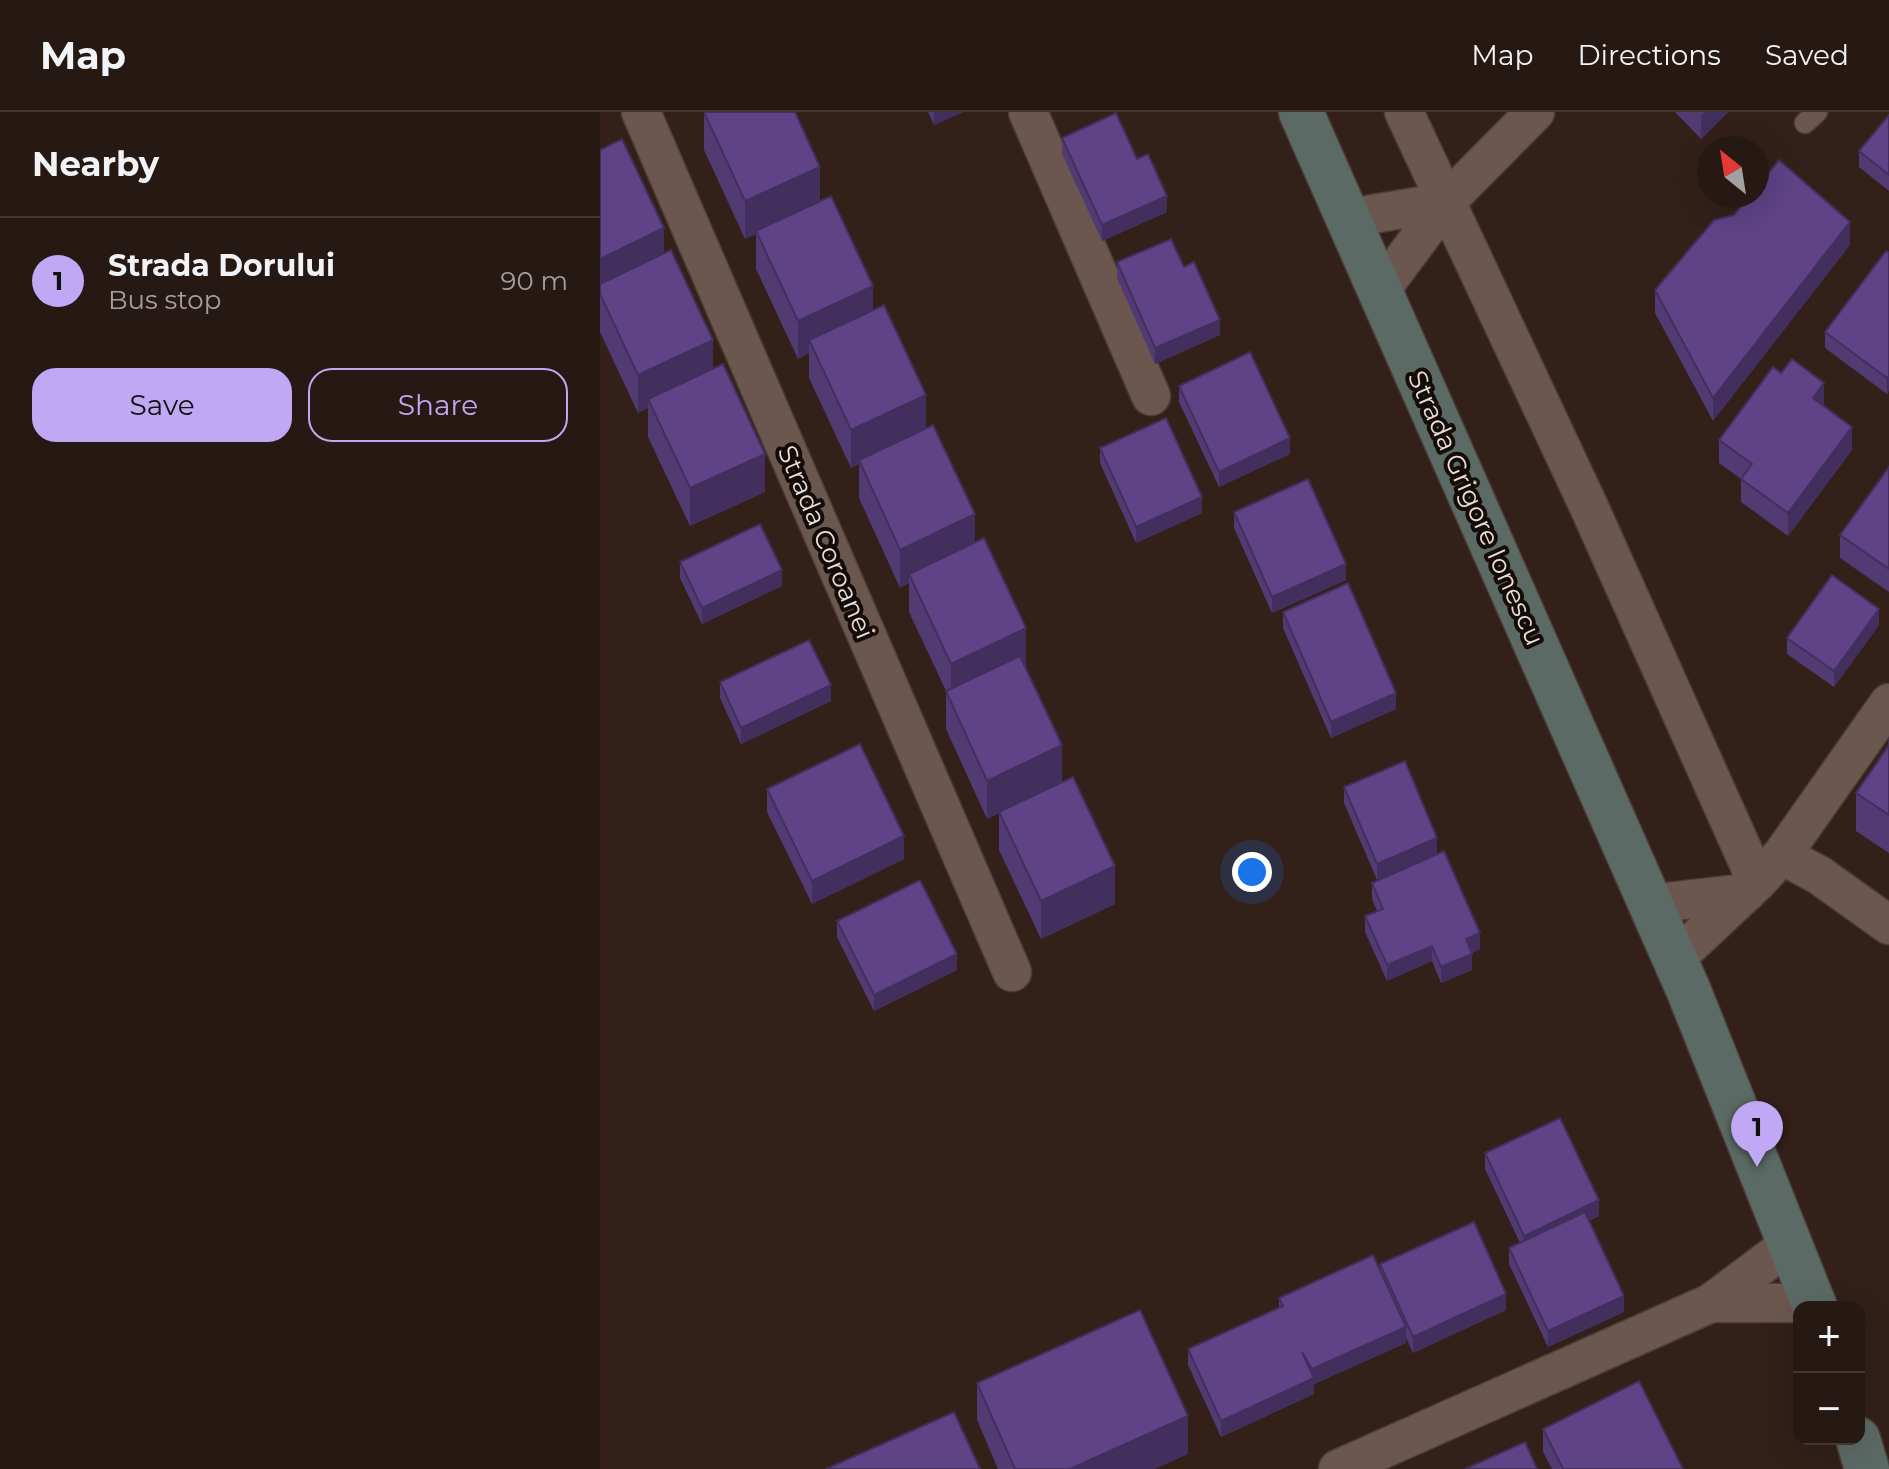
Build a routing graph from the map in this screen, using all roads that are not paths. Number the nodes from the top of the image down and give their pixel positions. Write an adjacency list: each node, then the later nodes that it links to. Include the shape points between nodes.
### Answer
1 (641, 112): 15 (street, Strada Coroanei)
2 (1028, 112): 9 (street)
3 (1301, 112): 7 (main road, Strada Grigore Ionescu)
4 (1404, 112): 6 (street)
5 (1535, 112): 6 (street)
6 (1446, 202): 7 (street); 8 (street); 11 (street)
7 (1348, 218): 8 (main road, Strada Grigore Ionescu)
8 (1380, 291): 12 (main road, Strada Grigore Ionescu)
9 (1151, 396)
10 (1889, 703): 11 (street)
11 (1762, 877): 12 (street); 13 (street, via 1819,875); 14 (street)
12 (1650, 904): 14 (main road, Strada Grigore Ionescu)
13 (1889, 925)
14 (1675, 959): 16 (main road, Strada Grigore Ionescu)
15 (1012, 972)
16 (1791, 1243): 17 (main road, Strada Grigore Ionescu); 18 (street)
17 (1813, 1301)
18 (1711, 1303): 19 (street); 21 (street)
19 (1793, 1305)
20 (1860, 1445): 22 (main road)
21 (1338, 1469)
22 (1867, 1469)

